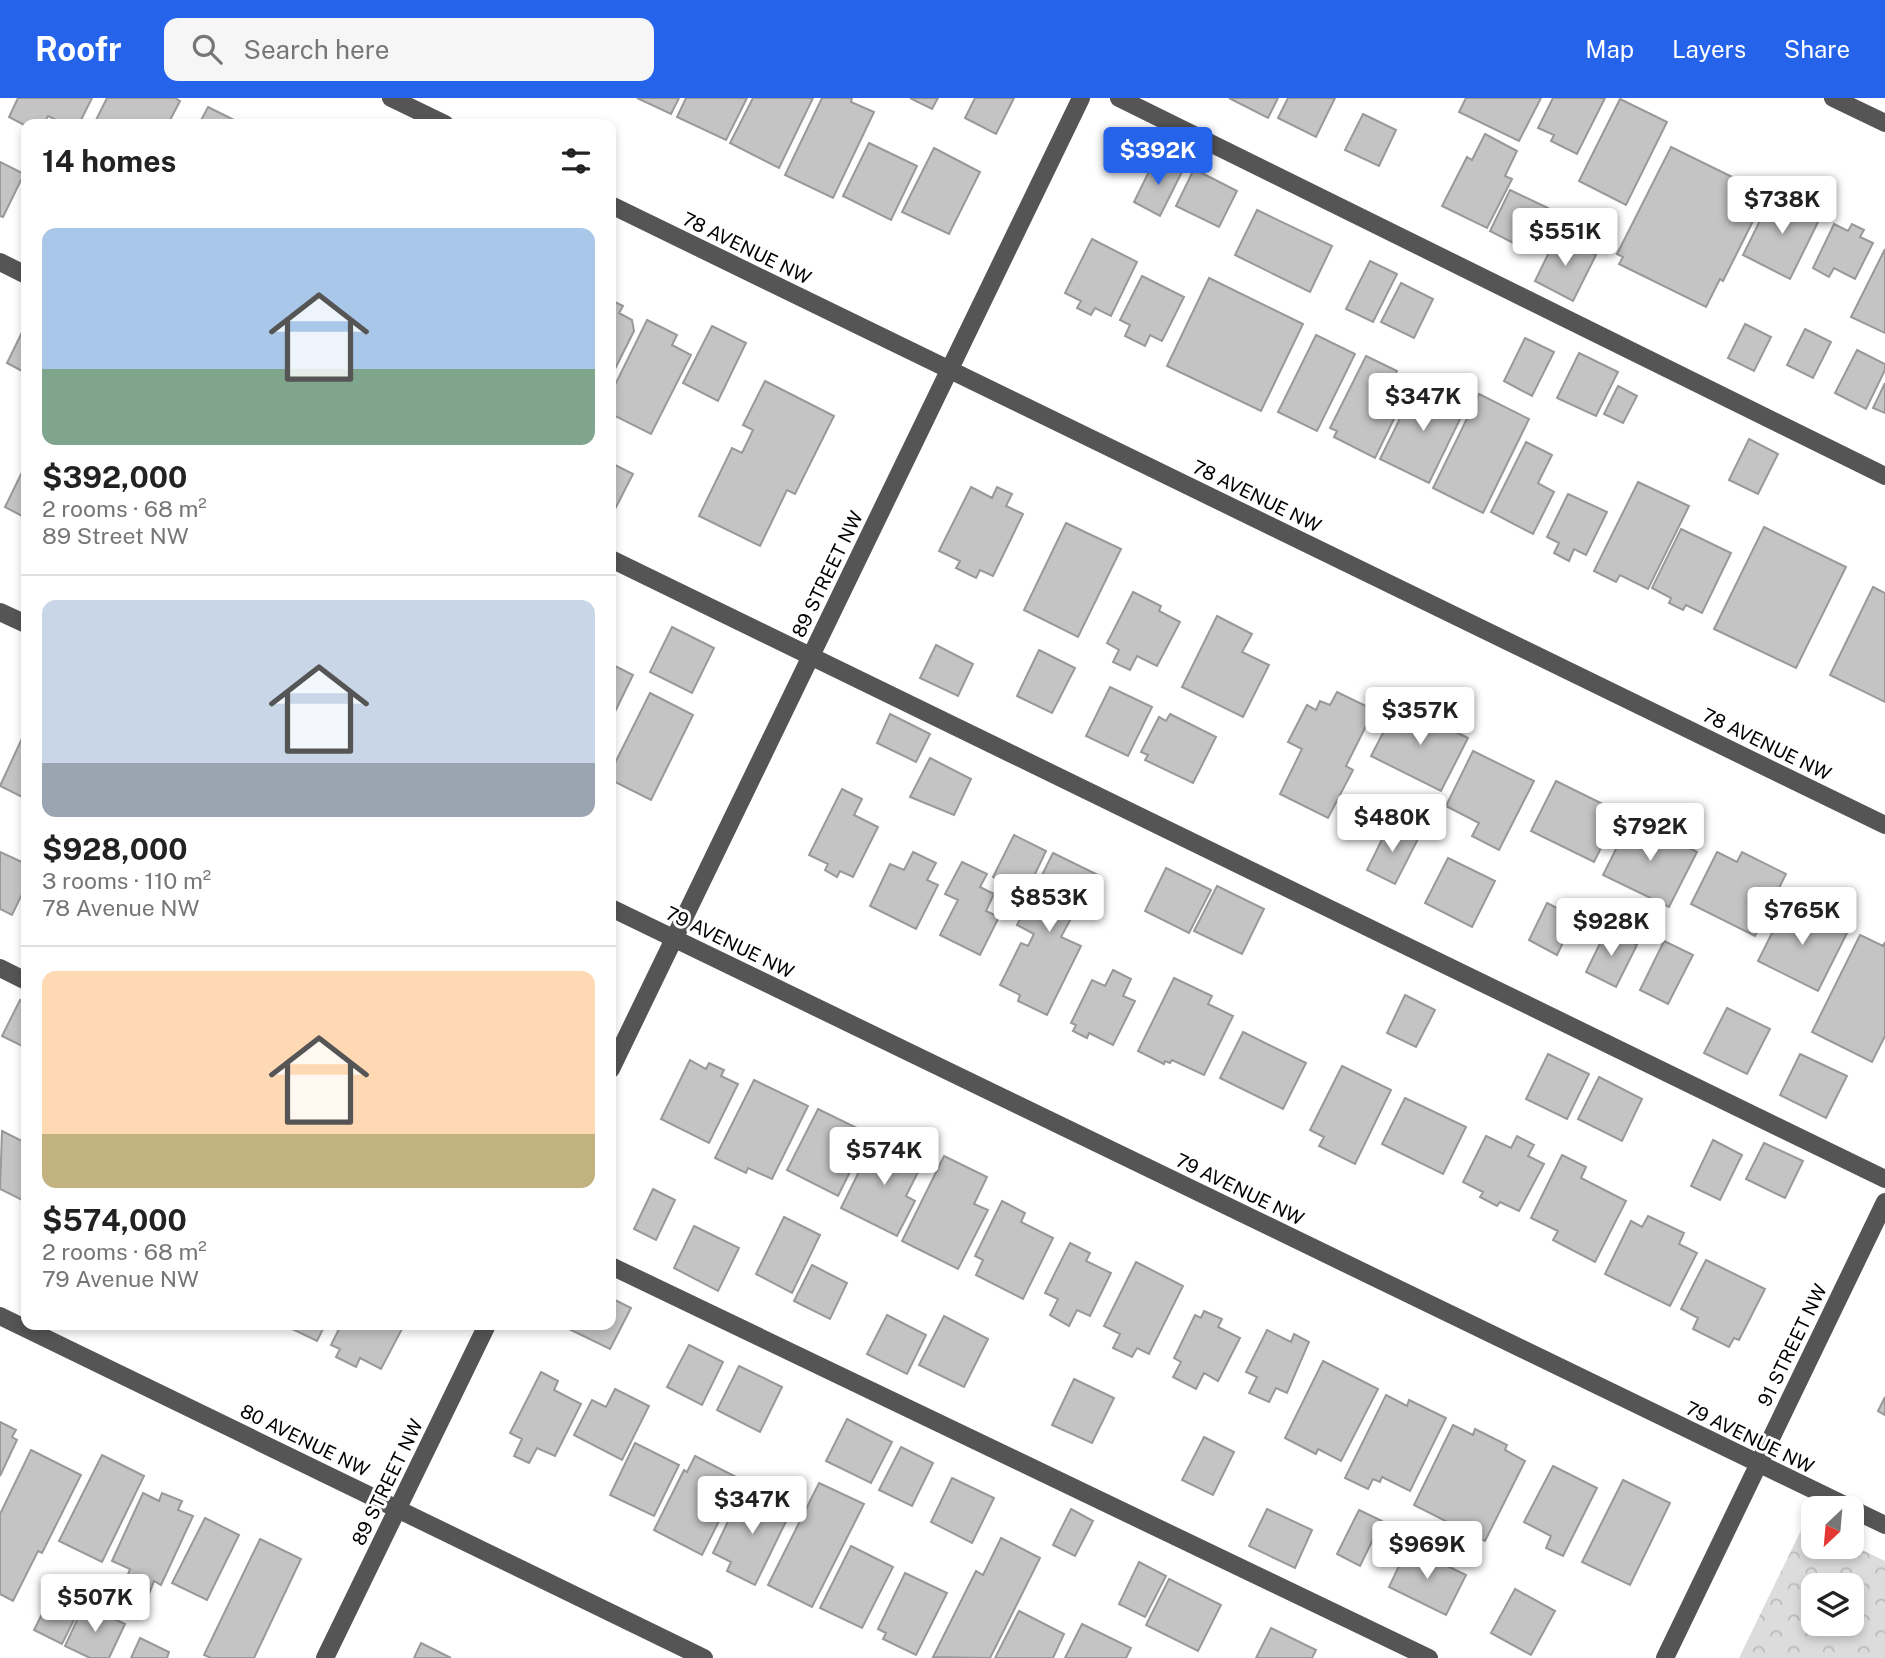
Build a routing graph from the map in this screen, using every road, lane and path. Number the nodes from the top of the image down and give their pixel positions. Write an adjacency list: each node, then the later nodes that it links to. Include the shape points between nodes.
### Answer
1 (391, 98): 5 (street)
2 (1081, 98): 10 (street, 89 STREET NW)
3 (1119, 98): 11 (street)
4 (1833, 98): 6 (street)
5 (435, 119)
6 (1885, 123)
7 (616, 207): 10 (street, 78 AVENUE NW)
8 (0, 262): 9 (street)
9 (21, 272)
10 (949, 370): 15 (street, 89 STREET NW); 16 (street, 78 AVENUE NW)
11 (1885, 476)
12 (616, 561): 15 (street)
13 (0, 611): 14 (street)
14 (21, 622)
15 (810, 656): 18 (street, 89 STREET NW); 22 (street)
16 (1885, 825)
17 (616, 910): 18 (street, 79 AVENUE NW)
18 (674, 938): 21 (street, 89 STREET NW); 29 (street, 79 AVENUE NW)
19 (0, 968): 20 (street)
20 (21, 978)
21 (616, 1059)
22 (1885, 1179)
23 (1885, 1202): 29 (street, 91 STREET NW)
24 (616, 1268): 36 (street)
25 (0, 1316): 26 (street, 80 AVENUE NW)
26 (21, 1326)
27 (29, 1330): 31 (street, 80 AVENUE NW)
28 (484, 1330): 31 (street, 89 STREET NW)
29 (1759, 1464): 30 (street, 79 AVENUE NW); 37 (street, 91 STREET NW)
30 (1824, 1496)
31 (398, 1509): 34 (street, 89 STREET NW); 35 (street, 80 AVENUE NW)
32 (1864, 1515): 33 (street, 79 AVENUE NW)
33 (1885, 1525)
34 (325, 1658)
35 (705, 1658)
36 (1429, 1658)
37 (1665, 1658)

